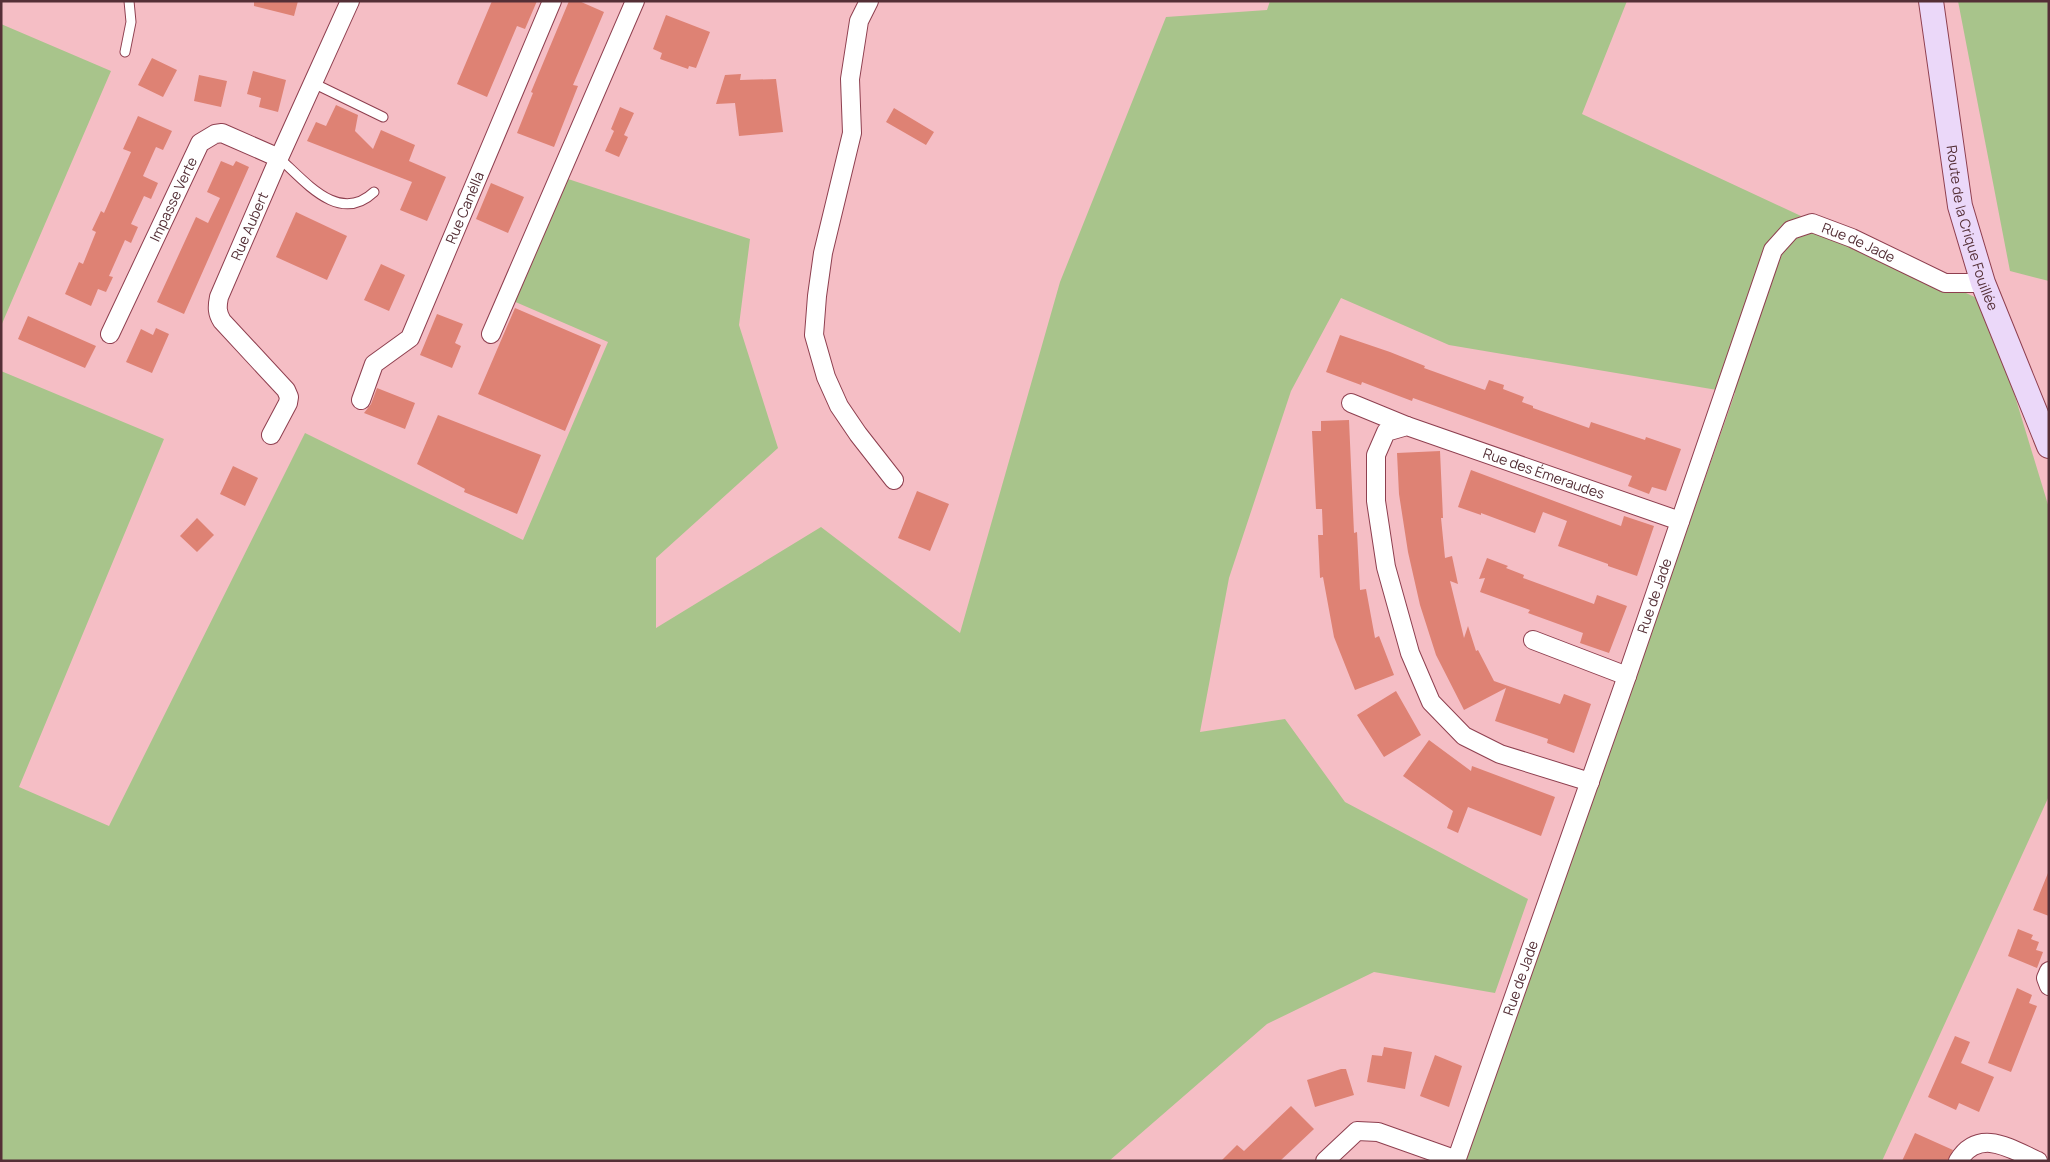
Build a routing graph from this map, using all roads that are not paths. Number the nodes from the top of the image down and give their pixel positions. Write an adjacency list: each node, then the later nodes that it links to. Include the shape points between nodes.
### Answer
1 (129, 1): 7 (lane, via 131,22)
2 (350, 1): 8 (street, Rue Aubert)
3 (552, 1): 15 (street, Rue Canélla, via 410,338 374,364)
4 (635, 1): 14 (street)
5 (869, 1): 20 (street, via 859,21 850,79 852,133 823,253 814,335 826,377 840,406)
6 (1931, 1): 12 (street, Route de la Crique Fouillée, via 1960,206)
7 (125, 52)
8 (313, 83): 9 (lane); 10 (street, Rue Aubert)
9 (383, 117)
10 (279, 158): 11 (lane, via 330,201 350,205 364,201); 13 (street, Impasse Verte, via 222,133 200,143); 18 (street, Rue Aubert, via 217,307 222,321 289,397)
11 (374, 192)
12 (1983, 283): 19 (street, Route de la Crique Fouillée); 21 (street, Rue de Jade, via 1945,283 1852,238 1812,223 1791,230 1773,250)
13 (110, 334)
14 (491, 334)
15 (361, 400)
16 (1351, 403): 17 (street, Rue des Émeraudes)
17 (1407, 426): 21 (street, Rue des Émeraudes); 24 (street, via 1386,432 1376,455 1376,501 1386,567 1404,634 1431,702 1464,736 1500,754)
18 (271, 435)
19 (2049, 446)
20 (894, 480)
21 (1680, 522): 23 (street, Rue de Jade)
22 (1533, 640): 23 (street)
23 (1627, 676): 24 (street, Rue de Jade)
24 (1590, 782): 27 (street, Rue de Jade)
25 (2049, 971): 26 (street, via 2046,978)
26 (2049, 986)
27 (1456, 1160): 28 (street, via 1378,1132 1357,1131)
28 (1325, 1161)
29 (1958, 1161): 30 (street, via 1976,1144 1992,1142)
30 (2038, 1161)

